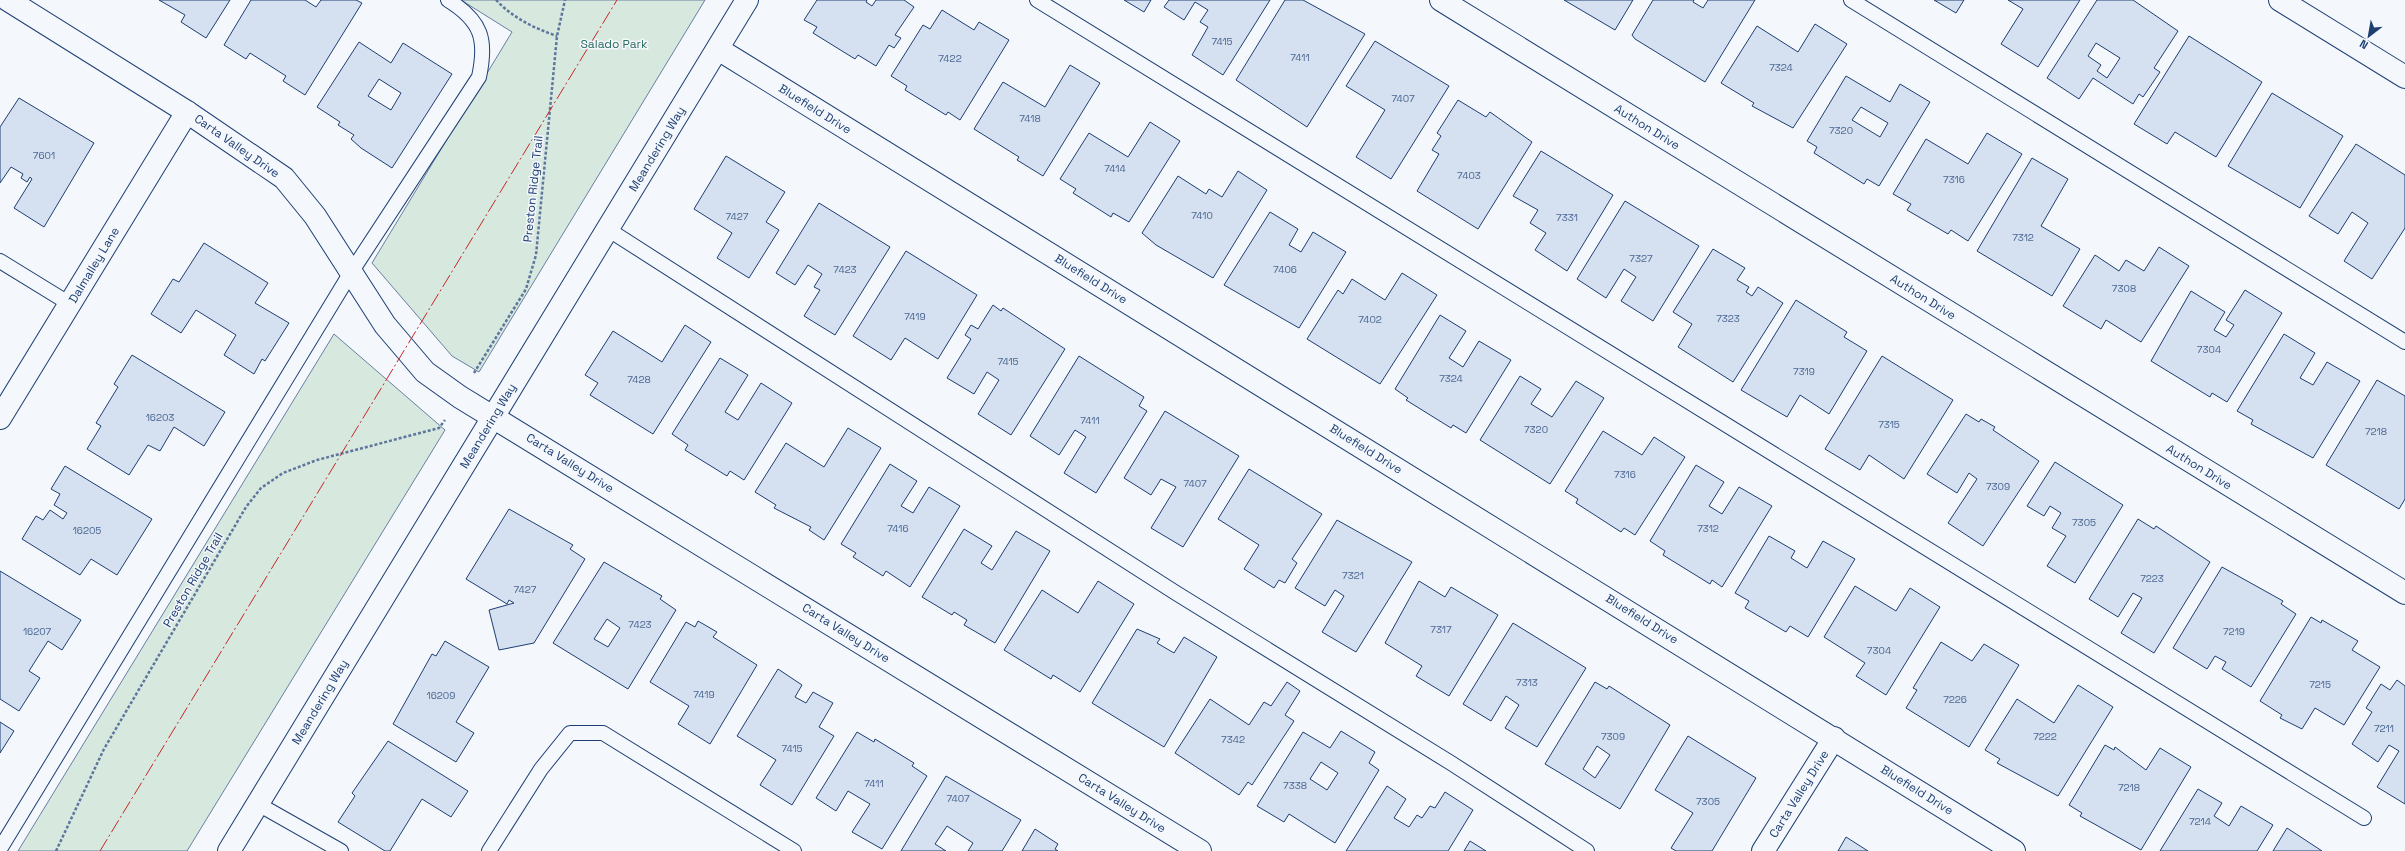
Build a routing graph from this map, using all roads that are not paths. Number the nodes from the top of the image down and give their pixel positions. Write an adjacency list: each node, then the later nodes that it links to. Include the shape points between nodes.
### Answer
1 (8, 0): 10 (street, Carta Valley Drive)
2 (448, 0): 13 (lane, via 470,17 483,40 484,56 479,77)
3 (748, 0): 8 (street, Meandering Way)
4 (1037, 0): 21 (lane)
5 (1441, 0): 18 (street, Authon Drive)
6 (1851, 0): 15 (lane)
7 (2280, 0): 9 (street)
8 (718, 49): 11 (street, Meandering Way); 19 (street, Bluefield Drive)
9 (2405, 77)
10 (187, 112): 13 (street, Carta Valley Drive, via 284,178 315,216); 14 (street, Dalmalley Lane)
11 (608, 230): 16 (street, Meandering Way); 28 (lane, via 1176,593 1451,763)
12 (0, 261): 14 (lane)
13 (350, 274): 16 (street, Carta Valley Drive, via 385,325 425,372); 22 (lane)
14 (70, 304): 17 (street, Dalmalley Lane)
15 (2405, 342)
16 (494, 417): 20 (street, Meandering Way); 27 (street, Carta Valley Drive)
17 (0, 418)
18 (2405, 594)
19 (1834, 738): 29 (street, Carta Valley Drive); 30 (street, Bluefield Drive)
20 (258, 804): 23 (street, Meandering Way); 24 (lane)
21 (2364, 818)
22 (0, 849)
23 (229, 851)
24 (341, 851)
25 (489, 851): 26 (lane, via 541,769 570,734 603,733)
26 (794, 851)
27 (1200, 851)
28 (1587, 851)
29 (1763, 851)
30 (2014, 851)

